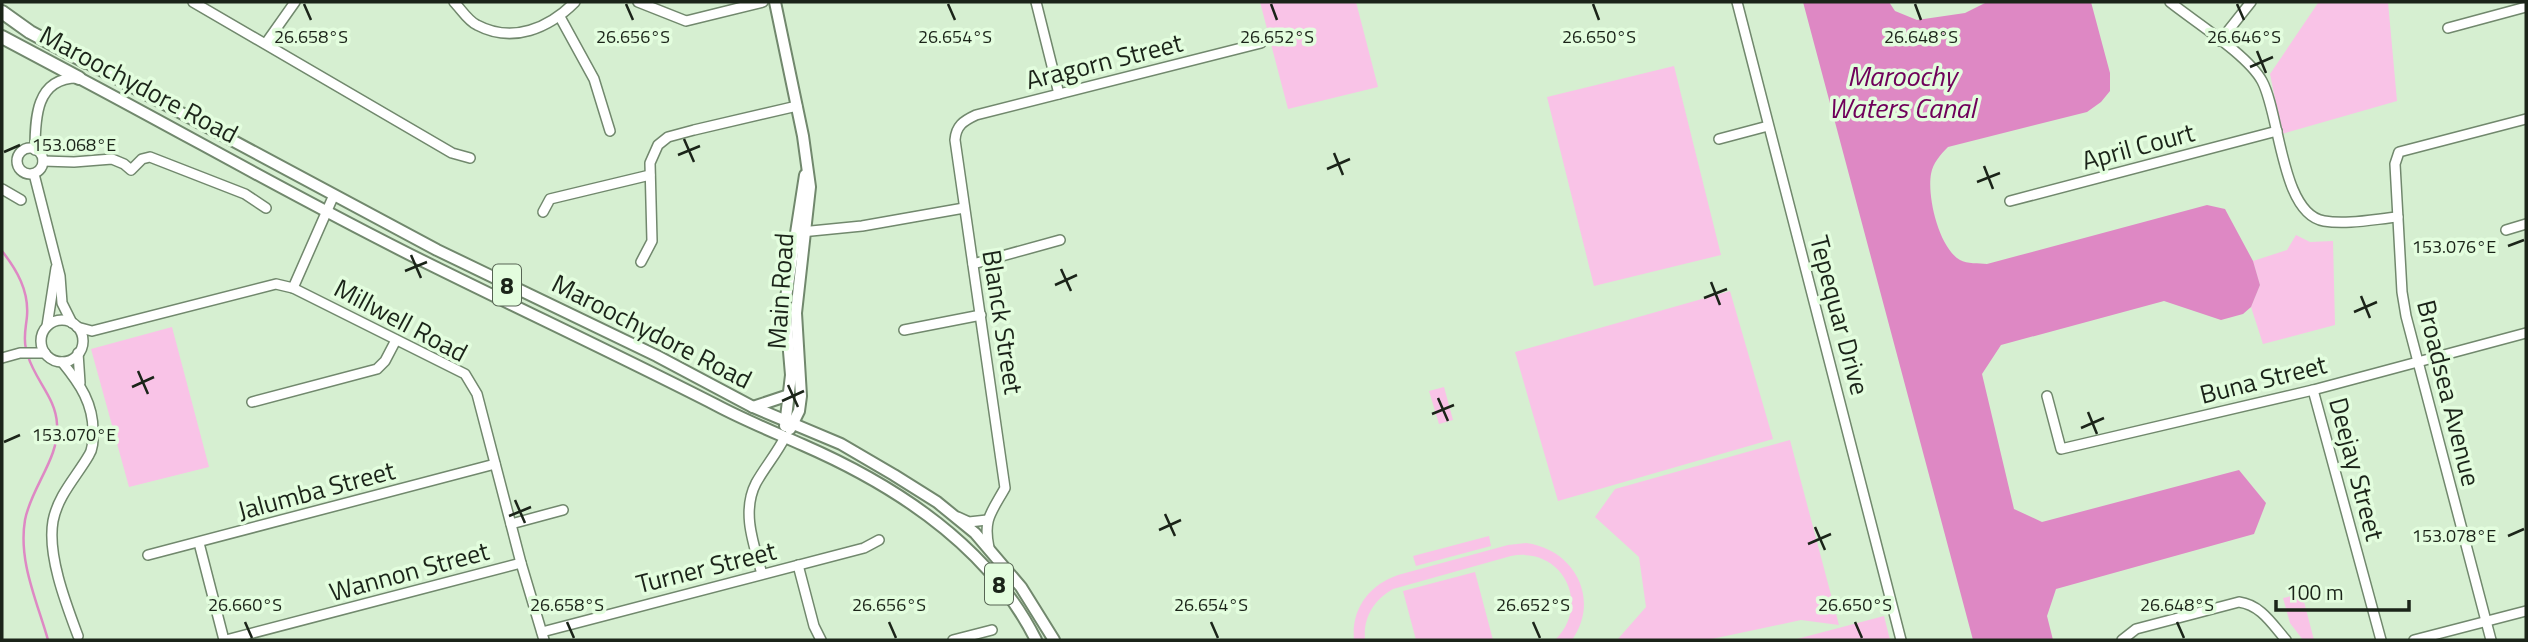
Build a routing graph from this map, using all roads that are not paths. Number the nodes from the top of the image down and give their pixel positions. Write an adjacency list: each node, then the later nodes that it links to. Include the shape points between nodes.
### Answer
1 (194, 2): 18 (street)
2 (295, 2): 18 (street)
3 (454, 2): 14 (street, via 475,25 509,35)
4 (575, 2): 14 (street)
5 (638, 2): 6 (street, via 686,21)
6 (763, 2)
7 (775, 2): 23 (main road, Main Road)
8 (1036, 2): 22 (street)
9 (1737, 2): 26 (street, Tepequar Drive)
10 (2170, 2): 17 (street)
11 (2251, 2): 17 (street)
12 (2526, 7): 15 (street)
13 (2, 12): 20 (highway, Maroochydore Road / 8)
14 (560, 17): 27 (street, via 594,79)
15 (2448, 28)
16 (2, 37): 21 (highway, Maroochydore Road / 8)
17 (2220, 41): 28 (street, via 2251,64 2263,83)
18 (266, 43): 31 (street, via 452,153)
19 (1261, 43): 22 (street, Aragorn Street)
20 (86, 62): 36 (main road, Maroochydore Road / 8)
21 (79, 78): 30 (street, via 57,81 45,92); 41 (main road, Maroochydore Road / 8)
22 (1059, 94): 25 (street, Aragorn Street, via 976,115)
23 (797, 106): 34 (street, via 668,138 658,145); 46 (main road, Main Road, via 810,187)
24 (2526, 119): 43 (street, Broadsea Avenue, via 2399,152 2395,164)
25 (959, 126): 40 (street, Blanck Street, via 955,141)
26 (1768, 126): 29 (street); 97 (street, Tepequar Drive)
27 (610, 131)
28 (2277, 131): 38 (street, April Court); 43 (street, via 2295,196 2306,214 2337,222)
29 (1719, 139)
30 (35, 150): 32 (street); 33 (street, via 24,150 17,159 23,172)
31 (470, 158)
32 (43, 161): 33 (street); 39 (street, via 111,159 131,170 150,157 245,194)
33 (34, 174): 50 (street)
34 (650, 175): 42 (street, via 550,200); 48 (street, via 652,241)
35 (2, 189): 37 (street)
36 (333, 197): 41 (street); 72 (main road, Maroochydore Road / 8)
37 (21, 200)
38 (2010, 201)
39 (266, 208)
40 (964, 208): 46 (street); 49 (street, Blanck Street)
41 (326, 210): 51 (street); 74 (main road, Maroochydore Road / 8)
42 (543, 212)
43 (2398, 217): 65 (street, Broadsea Avenue, via 2402,292)
44 (2526, 224): 45 (street)
45 (2506, 230)
46 (801, 232): 69 (main road, Main Road, via 785,303); 73 (main road, Main Road, via 796,305 801,390 799,411)
47 (1060, 240): 49 (street)
48 (642, 262)
49 (973, 264): 52 (street, Blanck Street)
50 (56, 266): 53 (street, via 62,303); 54 (street)
51 (293, 288): 56 (street, Millwell Road, via 276,284); 59 (street, Millwell Road)
52 (981, 315): 55 (street); 78 (street, Blanck Street, via 1005,488)
53 (75, 325): 54 (street, via 59,320); 56 (street, Millwell Road); 60 (street)
54 (47, 326): 58 (street)
55 (904, 330)
56 (92, 331): 60 (street)
57 (2526, 333): 65 (street, Buna Street)
58 (41, 340): 61 (street); 62 (street)
59 (396, 340): 71 (street, via 377,369); 75 (street, Millwell Road, via 465,374 478,394)
60 (82, 343): 63 (street)
61 (31, 350): 62 (street); 64 (street)
62 (45, 353): 66 (street)
63 (78, 353): 66 (street); 67 (street)
64 (4, 358)
65 (2418, 361): 68 (street, Buna Street); 88 (street, Broadsea Avenue)
66 (62, 362): 67 (street)
67 (80, 385): 90 (street, via 92,417 91,452 68,485 53,521 54,561)
68 (2314, 390): 70 (street, Buna Street, via 2061,449); 100 (street, Deejay Street)
69 (789, 395): 72 (main road); 73 (main road, Main Road)
70 (2047, 396)
71 (252, 402)
72 (753, 407): 73 (main road, Maroochydore Road / 8)
73 (790, 422): 74 (main road, Main Road); 77 (main road, Maroochydore Road / 8, via 868,459)
74 (785, 437): 86 (street, via 755,485 750,504); 95 (main road, Maroochydore Road / 8, via 862,474 945,528 1000,584)
75 (495, 464): 79 (street, Millwell Road); 81 (street, Jalumba Street)
76 (563, 510): 79 (street)
77 (954, 515): 78 (street, via 970,522); 82 (main road, Maroochydore Road / 8)
78 (987, 520): 82 (street)
79 (511, 524): 84 (street, Millwell Road)
80 (879, 540): 85 (street, Turner Street)
81 (199, 543): 83 (street, Jalumba Street); 92 (street)
82 (989, 548): 96 (main road, Maroochydore Road / 8, via 1028,596)
83 (148, 555)
84 (521, 564): 91 (street, Millwell Road); 92 (street, Wannon Street)
85 (798, 565): 86 (street, Turner Street); 93 (street)
86 (762, 574): 91 (street, Turner Street)
87 (2526, 611): 88 (street)
88 (2486, 622): 101 (street); 102 (street, Broadsea Avenue)
89 (992, 630): 94 (street)
90 (78, 636)
91 (543, 636)
92 (225, 640)
93 (821, 640)
94 (953, 640)
95 (1036, 640)
96 (1054, 640)
97 (1901, 640)
98 (2122, 640): 99 (street, via 2136,629 2239,602 2251,603)
99 (2286, 640)
100 (2381, 640)
101 (2414, 640)
102 (2491, 640)

